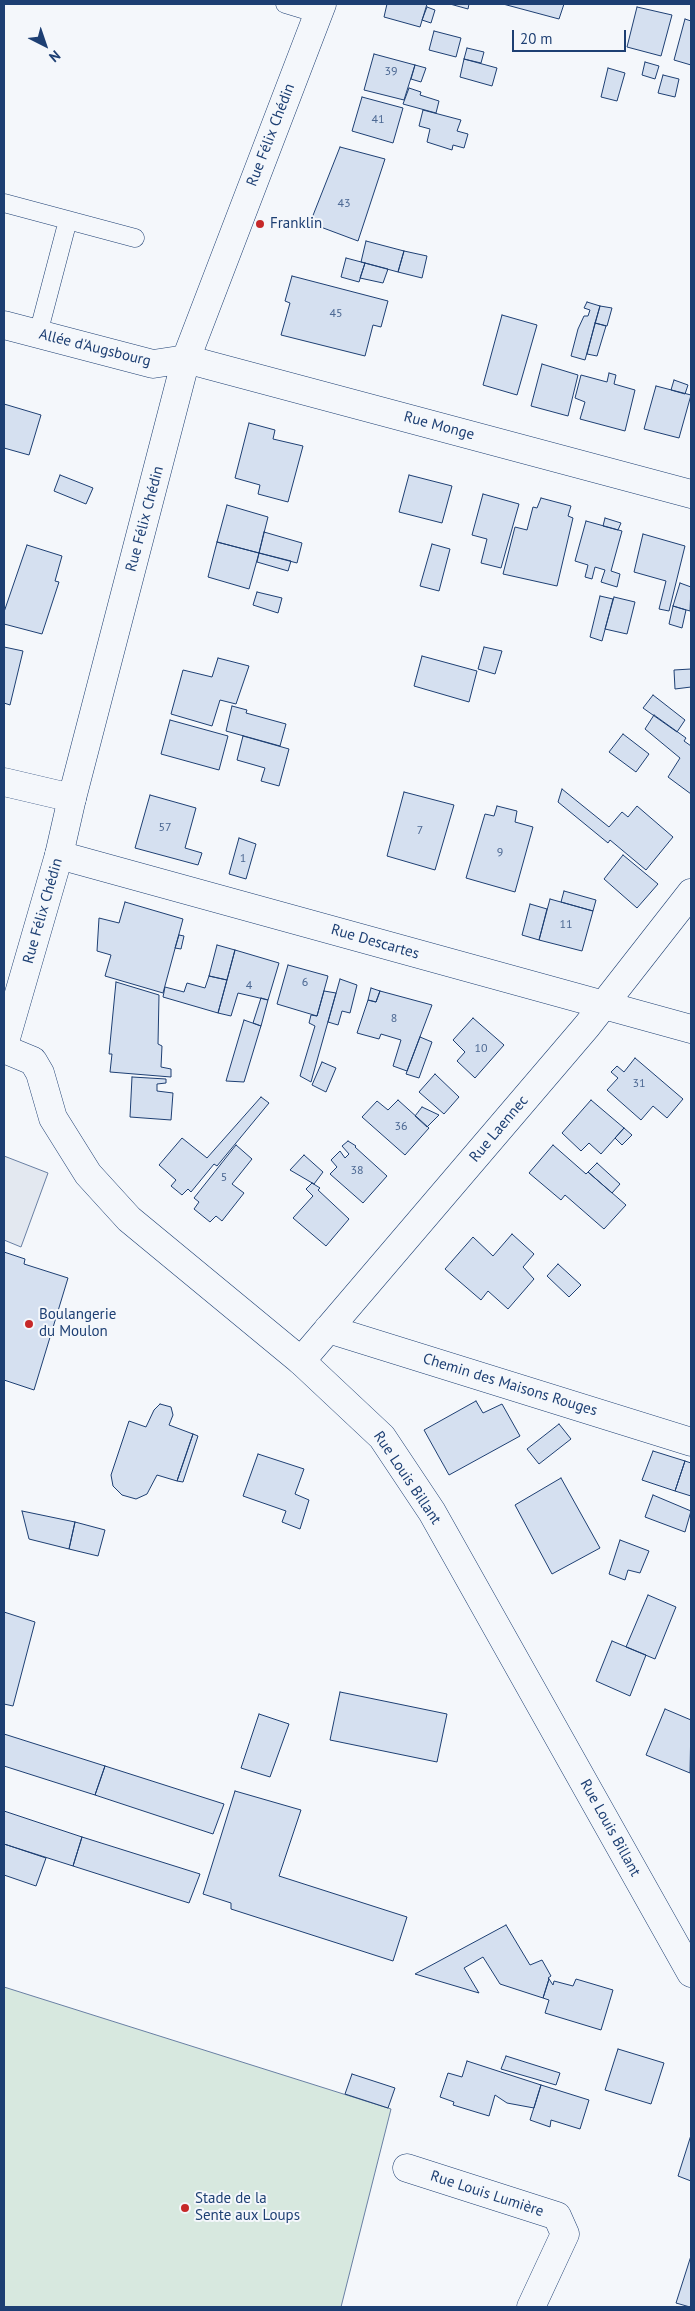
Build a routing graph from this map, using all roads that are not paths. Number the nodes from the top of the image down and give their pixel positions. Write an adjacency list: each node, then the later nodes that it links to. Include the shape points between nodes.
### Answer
1 (286, 4): 2 (lane)
2 (320, 9): 8 (street, Rue Félix Chédin)
3 (4, 203): 4 (lane)
4 (68, 220): 5 (lane); 7 (lane)
5 (135, 238)
6 (4, 325): 7 (street, Allée d'Augsbourg)
7 (38, 334): 8 (street, Allée d'Augsbourg, via 153,364)
8 (186, 359): 9 (street, Rue Monge); 11 (street, Rue Félix Chédin)
9 (691, 494)
10 (4, 782): 11 (street)
11 (72, 798): 12 (street, Rue Félix Chédin)
12 (59, 855): 14 (street, Rue Descartes); 16 (street, Rue Félix Chédin)
13 (691, 893): 14 (street, Rue Laennec)
14 (604, 1005): 15 (street, Rue Descartes); 17 (street, Rue Laennec)
15 (691, 1029)
16 (4, 1047): 18 (street, Rue Louis Billant, via 33,1061 40,1073 53,1118 88,1174 130,1219)
17 (328, 1330): 18 (street, Rue Laennec); 19 (street, Chemin des Maisons Rouges)
18 (301, 1361): 20 (street, Rue Louis Billant, via 382,1437 432,1512)
19 (691, 1442)
20 (691, 1973)
21 (407, 2168): 22 (street, Rue Louis Lumière, via 557,2216 565,2234)
22 (531, 2307)

